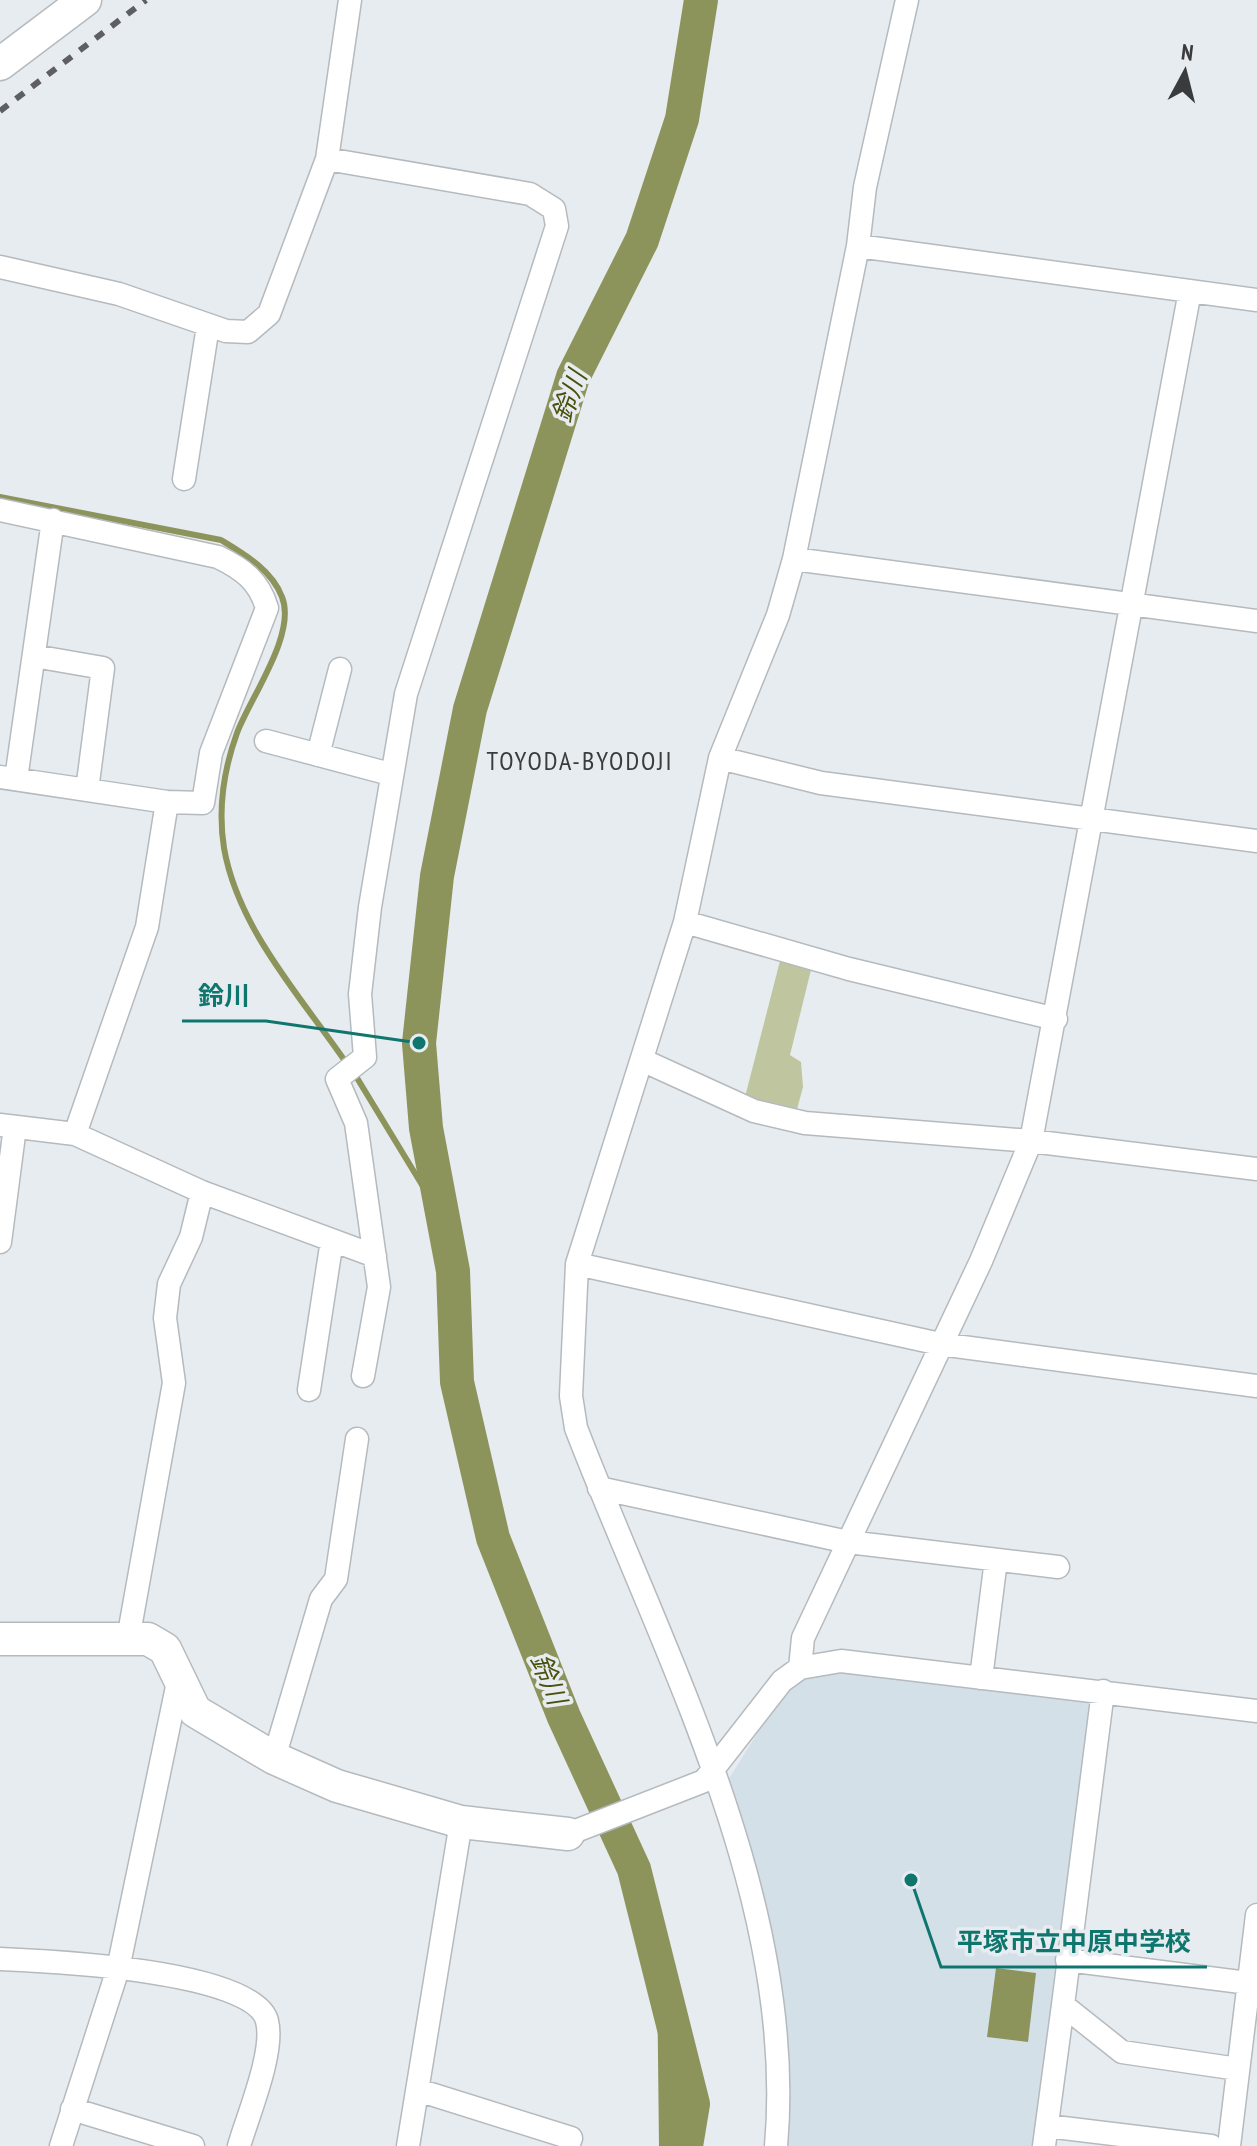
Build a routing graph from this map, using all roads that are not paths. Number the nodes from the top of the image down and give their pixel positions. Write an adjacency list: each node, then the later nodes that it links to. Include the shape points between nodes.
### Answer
1 (350, 0): 5 (street)
2 (907, 0): 6 (street, via 865,187)
3 (70, 6): 4 (street)
4 (5, 56)
5 (327, 159): 10 (street, via 269,314 248,332); 22 (street, via 530,194 554,209 557,226 406,694)
6 (858, 246): 8 (street); 14 (street)
7 (0, 267): 10 (street, via 119,294)
8 (1190, 291): 9 (street); 15 (street)
9 (1257, 300)
10 (208, 326): 11 (street)
11 (184, 479)
12 (0, 510): 13 (street)
13 (53, 520): 17 (street); 25 (street, via 218,557 242,569 262,590 265,616 211,753 203,803)
14 (794, 559): 15 (street); 21 (street, via 778,615)
15 (1132, 605): 16 (street); 26 (street)
16 (1257, 621)
17 (34, 656): 23 (street); 24 (street, via 103,668)
18 (340, 669): 20 (street)
19 (266, 741): 20 (street)
20 (318, 755): 22 (street)
21 (720, 758): 26 (street, via 821,783); 28 (street)
22 (390, 774): 38 (street, via 360,994 365,1057 337,1079 356,1123)
23 (8, 778): 24 (street)
24 (87, 790): 25 (street)
25 (167, 802): 32 (street, via 147,927)
26 (1092, 820): 27 (street); 29 (street)
27 (1257, 841)
28 (685, 922): 29 (street); 30 (street)
29 (1056, 1019): 33 (street)
30 (642, 1060): 33 (street, via 754,1111 805,1123); 39 (street)
31 (7, 1126): 32 (street); 37 (street)
32 (75, 1134): 35 (street)
33 (1031, 1141): 34 (street); 40 (street)
34 (1257, 1169)
35 (202, 1192): 36 (street); 50 (street, via 191,1237 169,1284 165,1318 174,1383)
36 (332, 1240): 38 (street); 43 (street)
37 (0, 1242)
38 (375, 1256): 41 (street, via 379,1287)
39 (577, 1264): 40 (street); 45 (street, via 571,1396 576,1428)
40 (940, 1344): 42 (street); 46 (street)
41 (363, 1376)
42 (1257, 1386)
43 (309, 1390)
44 (357, 1439): 56 (street, via 336,1579 321,1599)
45 (599, 1488): 46 (street); 57 (street, via 681,1683)
46 (848, 1542): 47 (street); 51 (street, via 803,1638)
47 (996, 1560): 48 (street); 52 (street)
48 (1058, 1567)
49 (0, 1639): 50 (street)
50 (128, 1639): 53 (street, via 148,1639 165,1649)
51 (800, 1668): 52 (street, via 841,1661); 57 (street, via 782,1681)
52 (981, 1678): 54 (street)
53 (178, 1682): 56 (street, via 195,1711); 63 (street)
54 (1103, 1691): 55 (street); 62 (street)
55 (1257, 1711)
56 (274, 1758): 58 (street, via 337,1786)
57 (708, 1778): 59 (street); 75 (street, via 753,1893 771,1981 780,2095)
58 (461, 1822): 59 (street); 67 (street)
59 (568, 1834)
60 (1257, 1915): 64 (street)
61 (0, 1959): 63 (street)
62 (1067, 1960): 64 (street); 65 (street)
63 (118, 1969): 68 (street); 72 (street, via 230,1988 264,2012 265,2053)
64 (1253, 1983): 66 (street)
65 (1063, 2005): 66 (street, via 1122,2052); 69 (street)
66 (1238, 2069): 77 (street)
67 (418, 2090): 73 (street); 74 (street, via 571,2138)
68 (72, 2109): 70 (street); 71 (street)
69 (1046, 2136): 76 (street)
70 (61, 2146)
71 (193, 2146)
72 (239, 2146)
73 (408, 2146)
74 (568, 2146)
75 (776, 2146)
76 (1211, 2146)
77 (1229, 2146)

